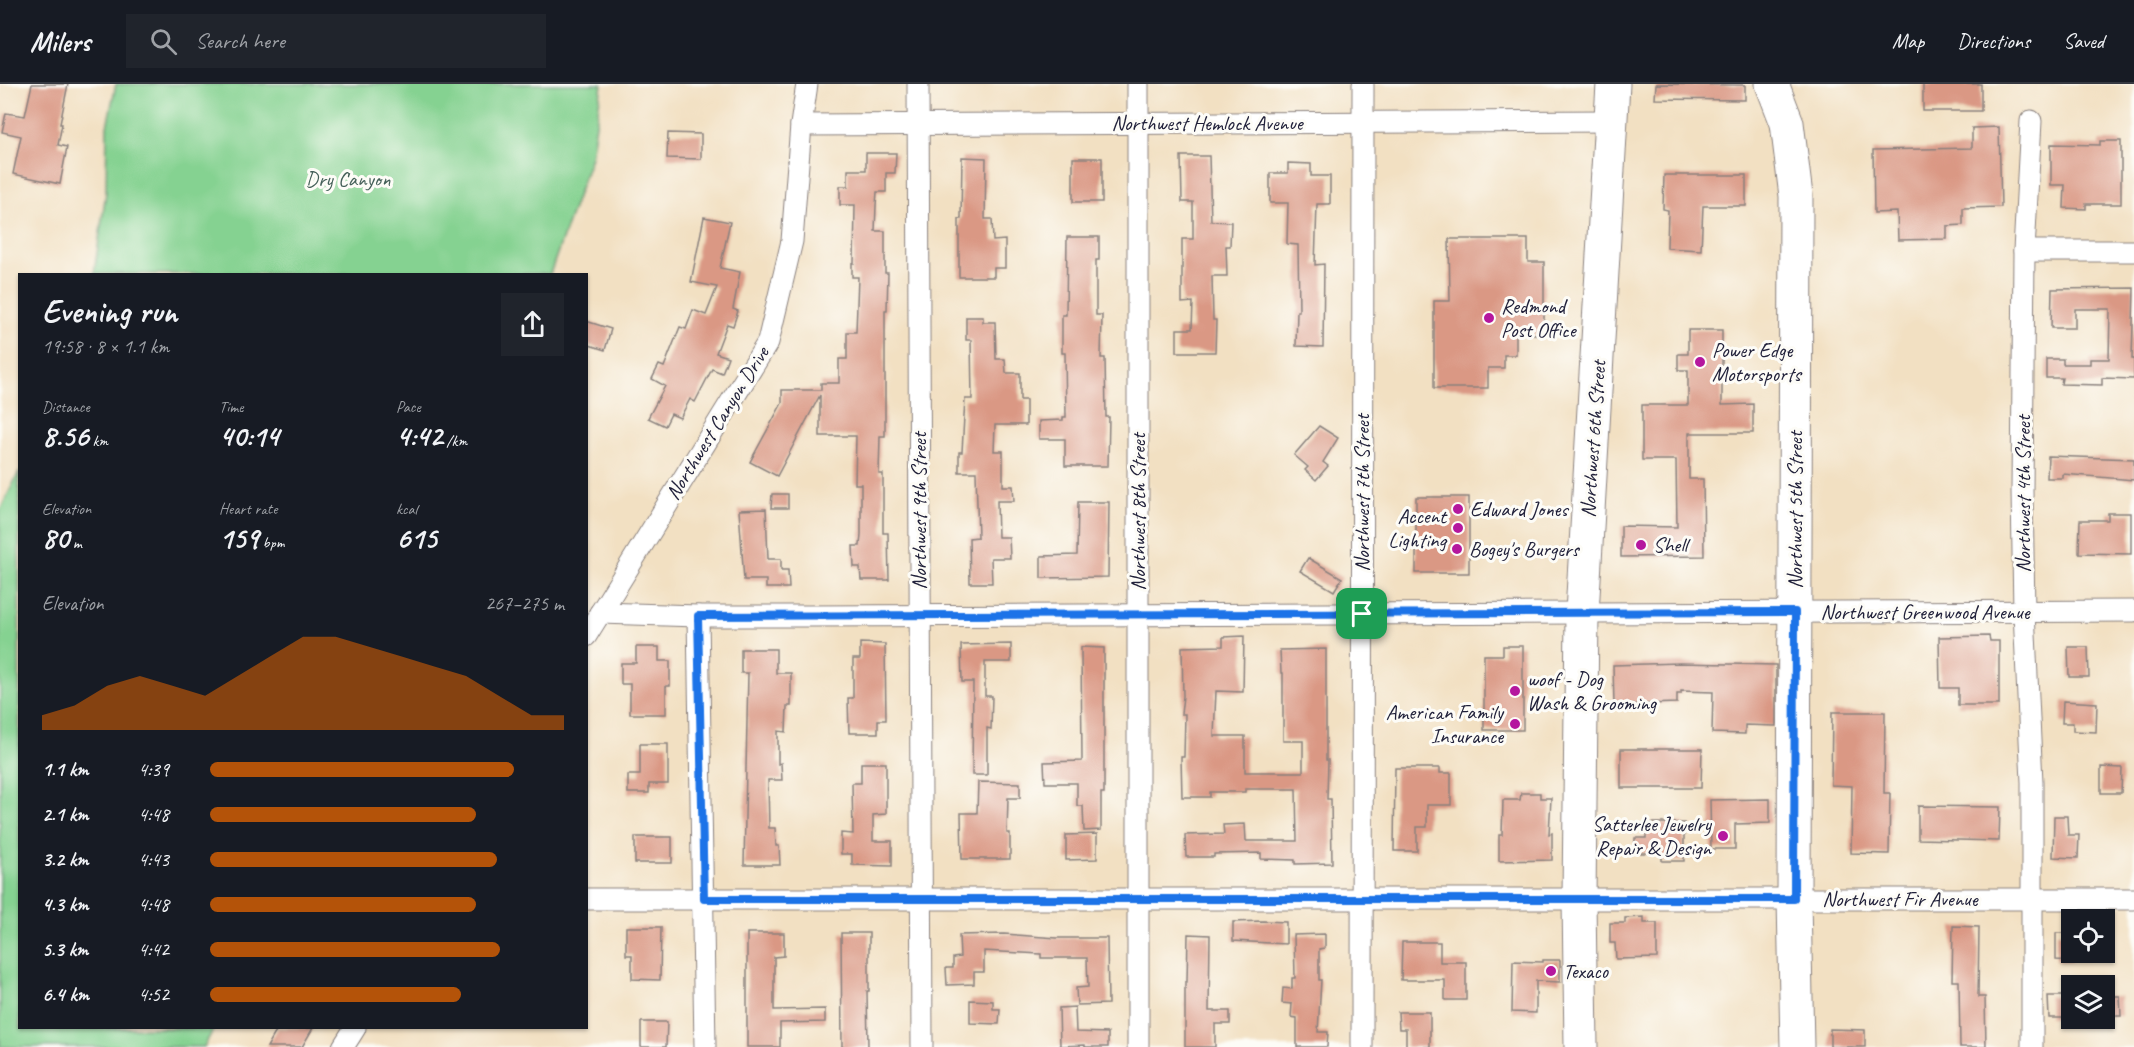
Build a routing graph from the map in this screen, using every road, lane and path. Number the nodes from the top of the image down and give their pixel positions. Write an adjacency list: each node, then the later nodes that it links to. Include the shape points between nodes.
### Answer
1 (807, 84): 11 (street, Northwest Canyon Drive)
2 (918, 84): 12 (street, Northwest 9th Street)
3 (1138, 84): 10 (street, Northwest 8th Street)
4 (1363, 84): 9 (street, Northwest 7th Street)
5 (1613, 84): 7 (main road, Northwest 6th Street)
6 (1772, 84): 17 (main road, Northwest 5th Street, via 1787,123 1796,196)
7 (1612, 121): 9 (street, Northwest Hemlock Avenue); 19 (main road, Northwest 6th Street)
8 (2031, 121): 13 (street, Northwest 4th Street)
9 (1363, 122): 10 (street, Northwest Hemlock Avenue); 21 (street, Northwest 7th Street)
10 (1138, 123): 12 (street, Northwest Hemlock Avenue); 20 (street, Northwest 8th Street)
11 (801, 125): 12 (street, Northwest Hemlock Avenue); 16 (street, Northwest Canyon Drive, via 792,241 768,342)
12 (918, 125): 22 (street, Northwest 9th Street)
13 (2024, 251): 14 (street); 18 (street, Northwest 4th Street)
14 (2134, 251)
15 (2134, 611): 18 (street, Northwest Greenwood Avenue)
16 (600, 612): 23 (street, Northwest Greenwood Avenue); 24 (street, Northwest Canyon Drive)
17 (1795, 612): 18 (street, Northwest Greenwood Avenue); 19 (street, Northwest Greenwood Avenue); 30 (main road, Northwest 5th Street)
18 (2024, 612): 31 (street, Northwest 4th Street, via 2032,782)
19 (1582, 613): 21 (street, Northwest Greenwood Avenue); 29 (main road, Northwest 6th Street)
20 (1138, 614): 21 (street, Northwest Greenwood Avenue); 22 (street, Northwest Greenwood Avenue); 33 (street, Northwest 8th Street)
21 (1362, 614): 28 (street, Northwest 7th Street)
22 (920, 615): 23 (street, Northwest Greenwood Avenue); 32 (street, Northwest 9th Street)
23 (698, 616): 27 (street)
24 (588, 633)
25 (2134, 898): 31 (street, Northwest Fir Avenue)
26 (588, 899): 27 (street, Northwest Fir Avenue)
27 (704, 899): 32 (street, Northwest Fir Avenue); 36 (street)
28 (1362, 899): 29 (street, Northwest Fir Avenue); 33 (street, Northwest Fir Avenue); 39 (street, Northwest 7th Street)
29 (1579, 899): 30 (street, Northwest Fir Avenue); 40 (main road, Northwest 6th Street)
30 (1794, 899): 31 (street, Northwest Fir Avenue); 41 (main road, Northwest 5th Street)
31 (2032, 899): 42 (street, Northwest 4th Street)
32 (921, 900): 33 (street, Northwest Fir Avenue); 37 (street, Northwest 9th Street)
33 (1138, 900): 38 (street, Northwest 8th Street)
34 (354, 1029): 35 (street)
35 (343, 1047)
36 (705, 1047)
37 (922, 1047)
38 (1138, 1047)
39 (1362, 1047)
40 (1581, 1047)
41 (1797, 1047)
42 (2032, 1047)

